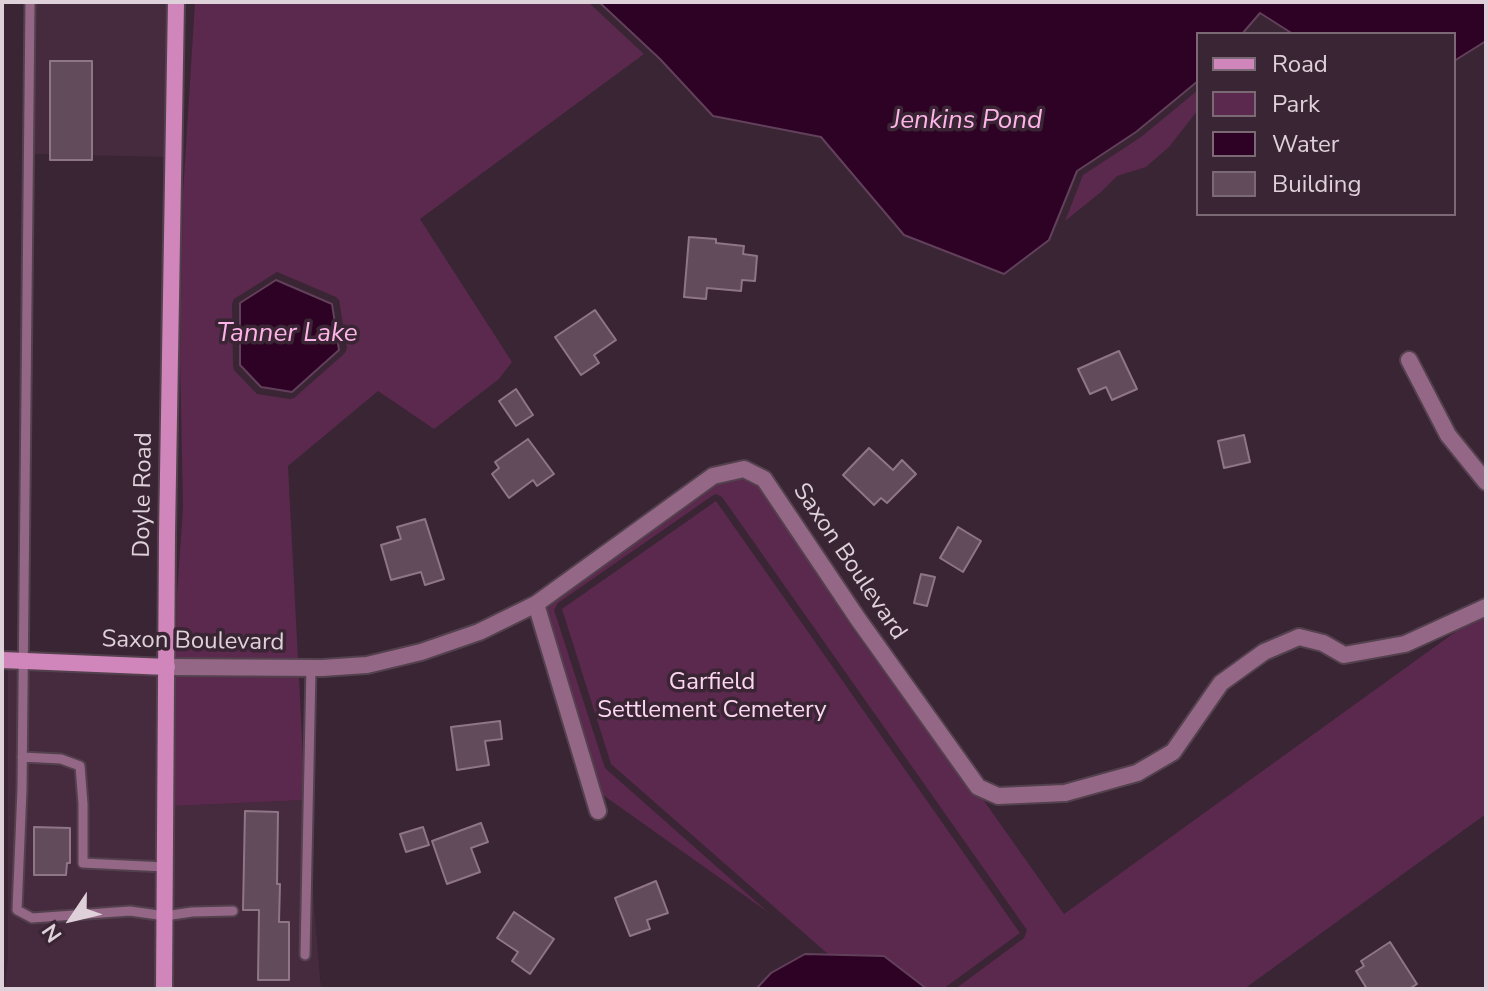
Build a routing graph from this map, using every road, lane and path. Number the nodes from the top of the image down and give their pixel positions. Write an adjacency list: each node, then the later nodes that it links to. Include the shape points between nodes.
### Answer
1 (30, 2): 8 (lane)
2 (176, 2): 9 (main road, Doyle Road)
3 (1409, 360): 4 (street, via 1448,435)
4 (1486, 482)
5 (536, 604): 6 (street, Saxon Boulevard, via 713,476 744,469 764,479 978,787 998,796 1065,793 1137,773 1173,752 1221,683 1264,652 1299,637 1344,655 1405,644); 10 (street, Saxon Boulevard, via 421,652 367,665); 12 (street)
6 (1486, 607)
7 (2, 660): 8 (main road, Saxon Boulevard)
8 (23, 660): 9 (main road, Saxon Boulevard); 11 (lane)
9 (167, 667): 10 (street, Saxon Boulevard); 13 (main road, Doyle Road)
10 (311, 668): 16 (lane)
11 (22, 757): 13 (lane, via 61,759 80,766 83,863); 15 (lane, via 17,910 32,918 130,911)
12 (598, 811)
13 (165, 867): 15 (main road, Doyle Road)
14 (233, 911): 15 (lane)
15 (165, 916): 17 (main road, Doyle Road)
16 (305, 955)
17 (164, 989)

